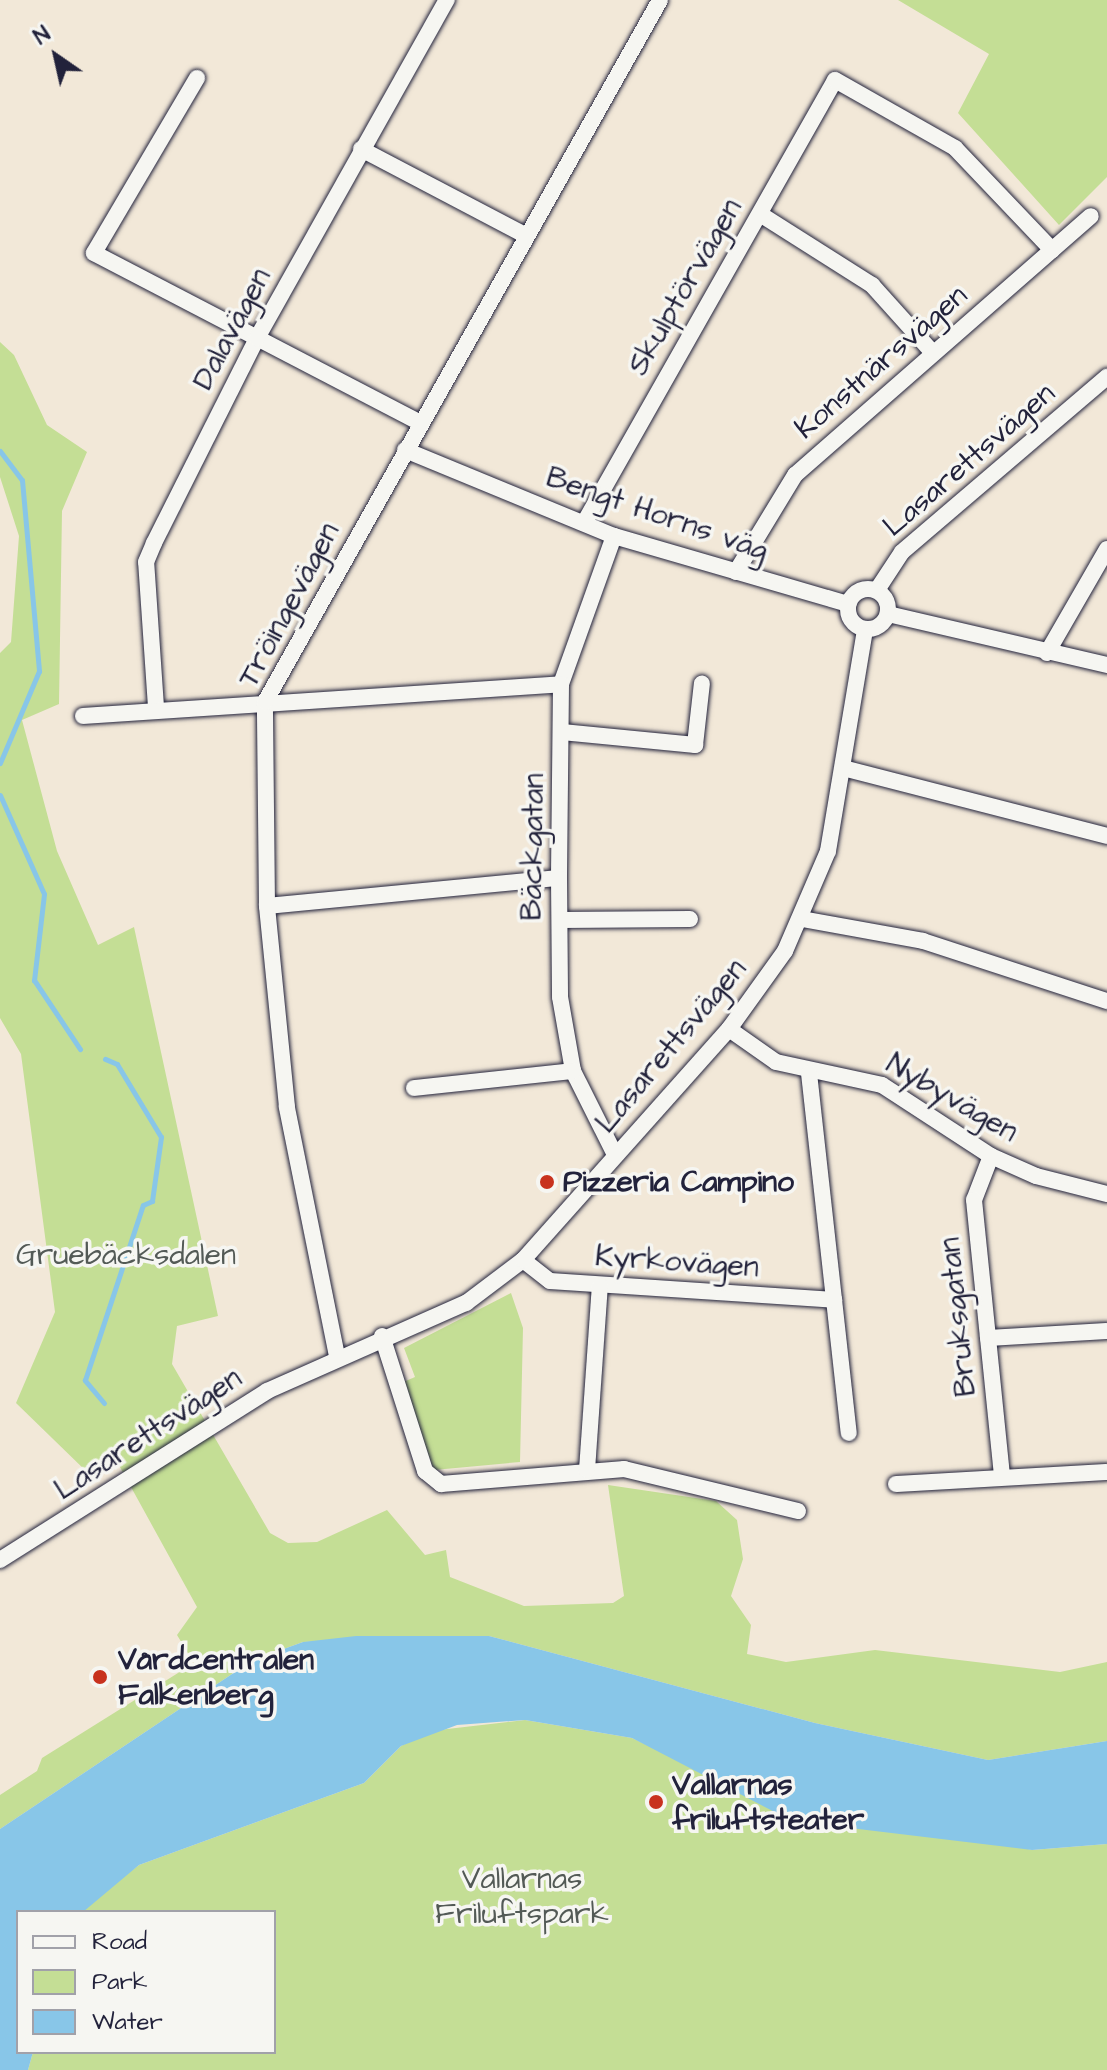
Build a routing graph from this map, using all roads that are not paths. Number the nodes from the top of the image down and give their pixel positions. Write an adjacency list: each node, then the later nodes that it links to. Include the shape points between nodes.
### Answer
1 (447, 0): 4 (street, Dalavägen)
2 (660, 0): 7 (street, Tröingevägen)
3 (197, 78): 9 (street, via 94,253)
4 (361, 149): 7 (street); 9 (street, Dalavägen)
5 (760, 214): 8 (street, Skulptörvägen, via 835,80 955,148); 10 (street, via 872,285); 14 (street, Skulptörvägen)
6 (1091, 216): 8 (street, Konstnärsvägen)
7 (527, 236): 12 (street, Tröingevägen)
8 (1052, 250): 10 (street, Konstnärsvägen)
9 (257, 338): 12 (street); 27 (street, Dalavägen, via 146,562)
10 (933, 353): 17 (street, Konstnärsvägen, via 795,475)
11 (1107, 377): 18 (street, Lasarettsvägen, via 902,552)
12 (420, 423): 13 (street, Tröingevägen)
13 (405, 450): 14 (street, Bengt Horns väg); 26 (street, Tröingevägen)
14 (584, 523): 15 (street, Bengt Horns väg)
15 (614, 536): 17 (street, Bengt Horns väg); 25 (street, Bäckgatan)
16 (1107, 549): 22 (street)
17 (736, 572): 19 (street, Bengt Horns väg)
18 (877, 590): 19 (street, via 860,591); 20 (street)
19 (848, 604): 21 (street, via 850,618)
20 (888, 614): 21 (street); 22 (street)
21 (865, 629): 30 (street, Lasarettsvägen)
22 (1047, 653): 23 (street)
23 (1107, 665)
24 (702, 683): 29 (street, via 695,745)
25 (561, 684): 26 (street); 29 (street, Bäckgatan)
26 (265, 702): 27 (street); 33 (street, Tröingevägen)
27 (156, 707): 28 (street)
28 (83, 716)
29 (562, 732): 32 (street, Bäckgatan)
30 (843, 768): 31 (street); 35 (street, Lasarettsvägen, via 828,851)
31 (1107, 836)
32 (559, 878): 33 (street); 36 (street, Bäckgatan)
33 (267, 906): 51 (street, Tröingevägen, via 287,1107)
34 (690, 919): 36 (street)
35 (802, 919): 37 (street, via 937,944); 38 (street, Lasarettsvägen)
36 (560, 920): 39 (street, Bäckgatan, via 560,997)
37 (1107, 1001)
38 (729, 1029): 40 (street, Nybyvägen, via 761,1055); 42 (street, Lasarettsvägen)
39 (573, 1071): 41 (street); 42 (street, Bäckgatan)
40 (809, 1073): 43 (street, Nybyvägen, via 882,1085); 47 (street)
41 (414, 1088)
42 (615, 1155): 45 (street, Lasarettsvägen)
43 (991, 1156): 44 (street, Nybyvägen); 50 (street, Bruksgatan, via 974,1200)
44 (1107, 1194)
45 (523, 1260): 46 (street, Kyrkovägen, via 550,1281); 49 (street, Lasarettsvägen, via 466,1303)
46 (600, 1285): 47 (street, Kyrkovägen); 53 (street)
47 (834, 1300): 52 (street)
48 (1107, 1331): 50 (street)
49 (382, 1336): 51 (street, Lasarettsvägen); 53 (street, via 425,1471 441,1484)
50 (988, 1338): 55 (street, Bruksgatan)
51 (337, 1356): 58 (street, Lasarettsvägen, via 213,1423)
52 (849, 1433)
53 (587, 1470): 57 (street, via 657,1474)
54 (1107, 1472): 55 (street)
55 (1002, 1475): 56 (street)
56 (896, 1484)
57 (798, 1511)
58 (0, 1560)

